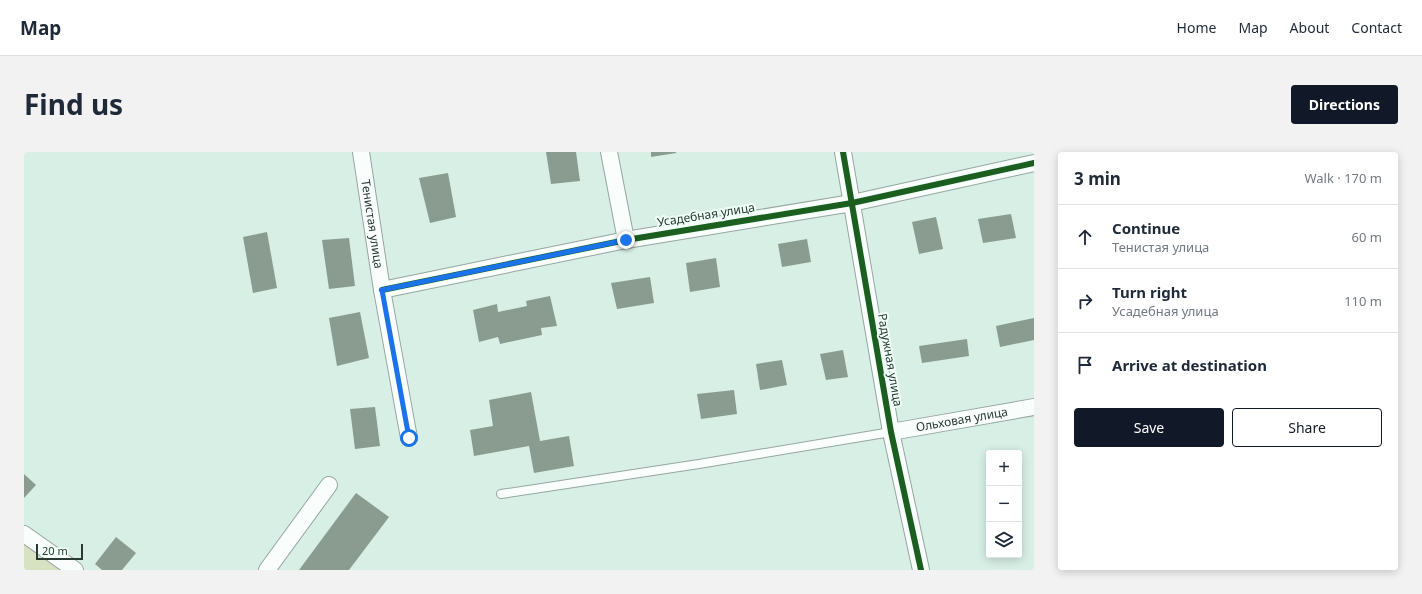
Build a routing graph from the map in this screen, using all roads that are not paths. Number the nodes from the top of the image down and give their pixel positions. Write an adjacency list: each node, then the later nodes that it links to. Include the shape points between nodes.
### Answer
1 (360, 152): 7 (street, Тенистая улица)
2 (609, 152): 6 (street)
3 (842, 152): 5 (street, Радужная улица)
4 (1034, 164): 5 (street, Усадебная улица)
5 (852, 203): 6 (street, Усадебная улица); 9 (street, Радужная улица)
6 (626, 240): 7 (street, Усадебная улица)
7 (382, 290): 10 (street, Тенистая улица)
8 (1034, 407): 9 (street, Ольховая улица)
9 (891, 432): 12 (lane); 16 (street, Радужная улица)
10 (409, 438)
11 (329, 485): 15 (street)
12 (501, 494)
13 (24, 534): 14 (street)
14 (75, 570)
15 (267, 570)
16 (921, 570)

